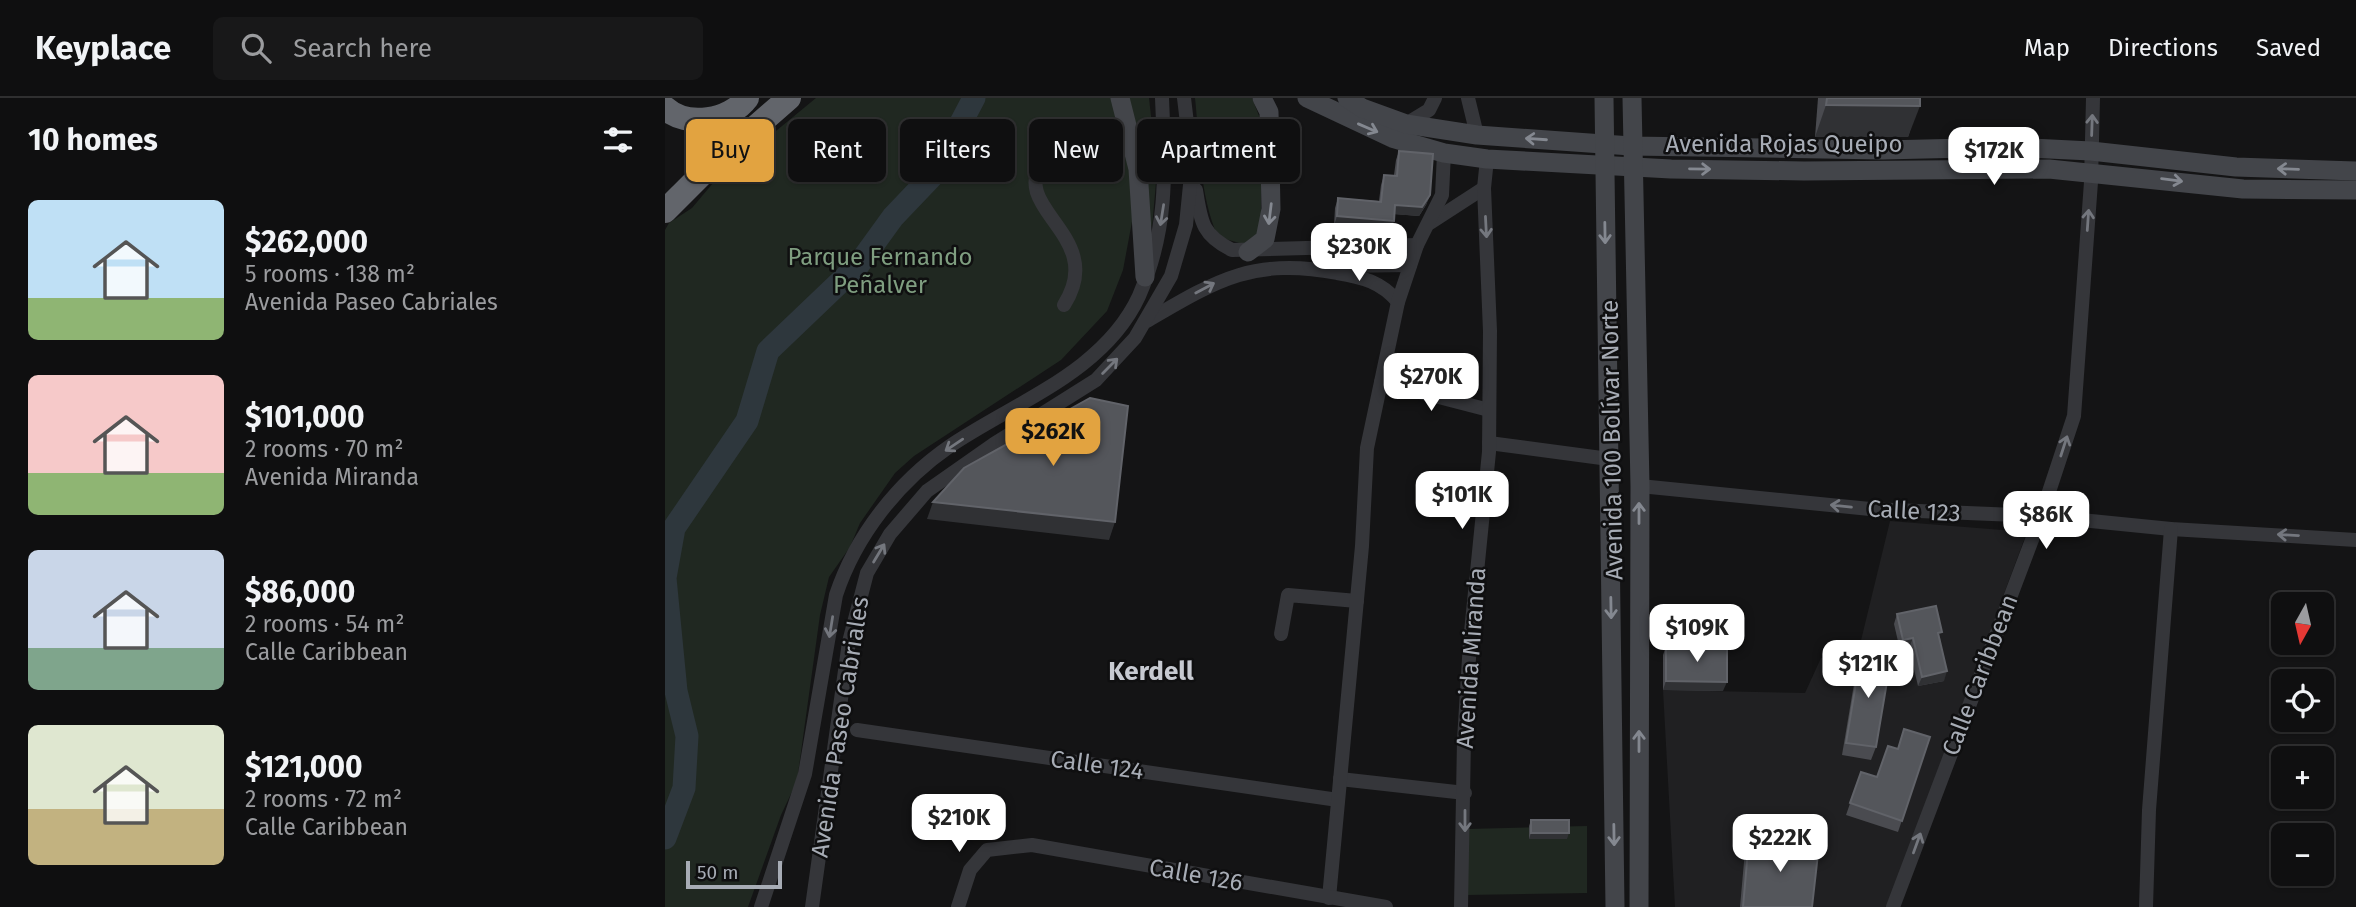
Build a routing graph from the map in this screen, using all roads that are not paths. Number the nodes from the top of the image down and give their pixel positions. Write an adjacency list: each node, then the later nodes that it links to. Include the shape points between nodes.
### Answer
1 (747, 98): 14 (highway, via 732,113 700,120 680,118)
2 (789, 98): 32 (highway)
3 (1120, 98): 38 (street, via 1138,169)
4 (1162, 98): 38 (street, Avenida Paseo Cabriales, one-way to 38, via 1166,188)
5 (1184, 98): 15 (street, Avenida Paseo Cabriales)
6 (1262, 98): 35 (street, one-way to 35, via 1269,112 1271,209 1265,239)
7 (1307, 98): 21 (street, Avenida Rojas Queipo, one-way to 21, via 1392,138)
8 (1347, 98): 16 (street, Avenida Rojas Queipo)
9 (1435, 98): 16 (street, via 1429,110)
10 (1468, 98): 17 (street)
11 (1604, 98): 18 (street, Avenida 100 Bolívar Norte)
12 (1632, 98): 19 (street, Avenida 100 Bolívar Norte)
13 (2093, 98): 20 (street, Calle Caribbean, one-way to 13)
14 (665, 108)
15 (1187, 119)
16 (1406, 124): 17 (street, Avenida Rojas Queipo)
17 (1477, 135): 18 (street, Avenida Rojas Queipo, one-way to 17)
18 (1604, 143): 19 (street, Avenida Rojas Queipo); 23 (street, Avenida 100 Bolívar Norte)
19 (1631, 146): 20 (street, Avenida Rojas Queipo); 24 (street, Avenida 100 Bolívar Norte)
20 (2091, 151): 25 (street, Avenida Rojas Queipo, one-way to 20, via 2236,167); 26 (street, Calle Caribbean)
21 (1444, 153): 22 (street, Avenida Rojas Queipo); 33 (street, via 1443,195)
22 (1487, 159): 23 (street, Avenida Rojas Queipo); 30 (street, Avenida Miranda)
23 (1604, 165): 24 (street, Avenida Rojas Queipo); 45 (street, Avenida 100 Bolívar Norte, one-way to 45)
24 (1632, 167): 26 (street, Avenida Rojas Queipo, one-way to 26, via 1804,172 1996,167); 46 (street, Avenida 100 Bolívar Norte)
25 (2356, 171)
26 (2090, 173): 31 (street, Avenida Rojas Queipo, one-way to 31, via 2243,189); 47 (street, Calle Caribbean, one-way to 26, via 2074,416)
27 (1036, 182): 40 (street, via 1038,199 1067,239 1076,262 1073,291)
28 (1190, 182): 41 (street, Avenida Paseo Cabriales, via 1181,250)
29 (1195, 182): 35 (street, via 1201,221 1212,241)
30 (1484, 188): 33 (street); 43 (street, Avenida Miranda, one-way to 43)
31 (2356, 190)
32 (665, 211)
33 (1430, 223): 34 (street)
34 (1417, 245): 35 (street); 36 (street)
35 (1248, 252)
36 (1410, 265): 37 (street); 39 (street)
37 (1308, 267): 39 (street, via 1369,279); 41 (street, one-way to 37, via 1221,279 1261,268)
38 (1145, 277): 57 (street, Avenida Paseo Cabriales, one-way to 57, via 1117,330 1088,359 950,446 918,472 867,528 836,595 805,774)
39 (1398, 302): 42 (street)
40 (1064, 305)
41 (1146, 322): 58 (street, Avenida Paseo Cabriales, one-way to 41, via 849,642 859,599 877,554 927,491 1096,380)
42 (1381, 382): 43 (street); 50 (street, via 1367,448)
43 (1489, 410): 44 (street, Avenida Miranda)
44 (1489, 443): 45 (street); 54 (street, Avenida Miranda, via 1470,642)
45 (1609, 459): 62 (street, Avenida 100 Bolívar Norte, one-way to 62)
46 (1640, 486): 47 (street, Calle 123, one-way to 46, via 1870,509); 63 (street, Avenida 100 Bolívar Norte, one-way to 46)
47 (2041, 516): 48 (street, Calle 123); 64 (street, Calle Caribbean, one-way to 47)
48 (2171, 528): 49 (street, Calle 123, one-way to 48); 65 (street, via 2148,810)
49 (2356, 540)
50 (1357, 601): 51 (street, via 1288,595); 53 (street)
51 (1281, 634)
52 (857, 730): 55 (street, Calle 124)
53 (1340, 779): 54 (street); 55 (street)
54 (1465, 793): 61 (street, Avenida Miranda, one-way to 61)
55 (1338, 800): 56 (street)
56 (1329, 898): 59 (street, Calle 126, via 1032,845 987,850 970,870); 60 (street, Calle 126)
57 (761, 907)
58 (812, 907)
59 (958, 907)
60 (1385, 907)
61 (1461, 907)
62 (1615, 907)
63 (1639, 907)
64 (1893, 907)
65 (2146, 907)

